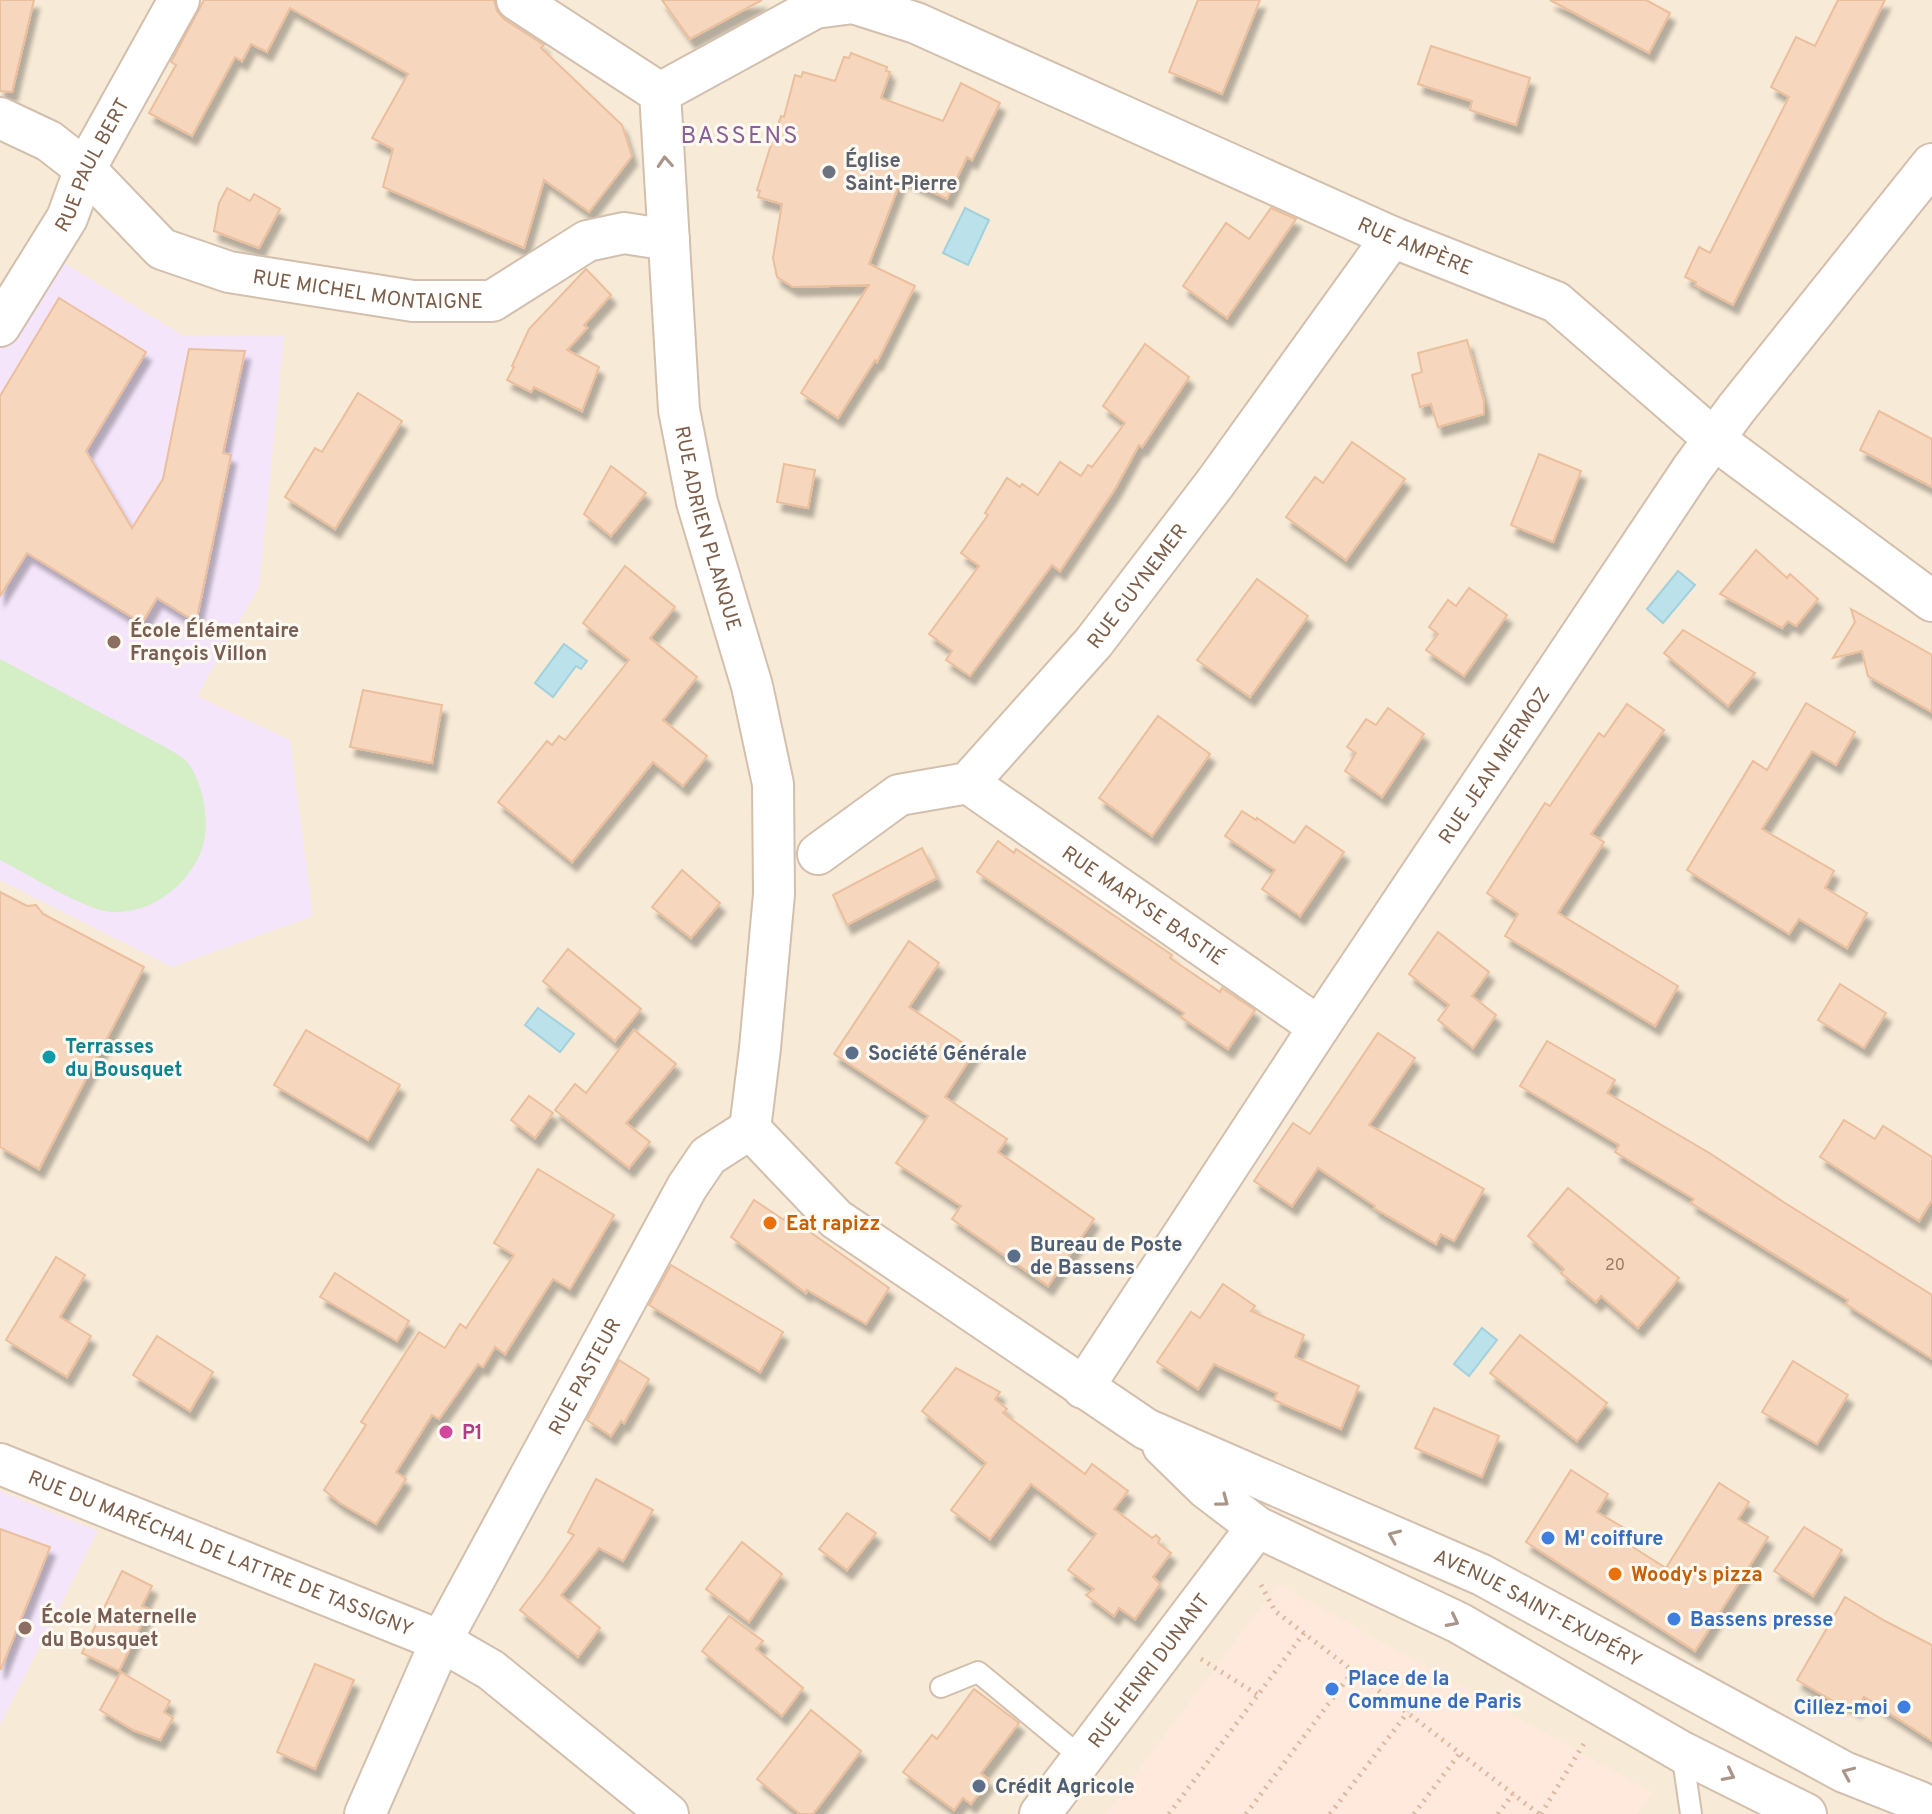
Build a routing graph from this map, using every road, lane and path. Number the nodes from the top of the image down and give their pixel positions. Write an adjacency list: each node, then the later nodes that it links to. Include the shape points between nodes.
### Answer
1 (179, 0): 7 (street, RUE PAUL BERT)
2 (517, 0): 4 (street)
3 (833, 3): 4 (street); 8 (street, RUE AMPÈRE, via 853,3 916,23)
4 (660, 93): 9 (street, RUE ADRIEN PLANQUE, one-way to 4)
5 (0, 118): 7 (street, RUE MICHEL MONTAIGNE, via 49,141)
6 (1932, 164): 11 (street, RUE JEAN MERMOZ)
7 (85, 169): 9 (street, RUE MICHEL MONTAIGNE, via 162,249 229,272 413,301 492,301 587,241 624,233); 10 (street, RUE PAUL BERT, via 67,218)
8 (1392, 237): 11 (street, RUE AMPÈRE, via 1556,302); 13 (street, RUE GUYNEMER, via 1094,642)
9 (669, 240): 16 (street, RUE ADRIEN PLANQUE, via 679,410 697,502 752,686 773,784 774,894)
10 (0, 326)
11 (1714, 439): 12 (street, RUE AMPÈRE); 15 (street, RUE JEAN MERMOZ)
12 (1932, 601)
13 (968, 783): 14 (street, via 899,795); 15 (street, RUE MARYSE BASTIÉ)
14 (818, 854)
15 (1319, 1027): 17 (street, RUE JEAN MERMOZ)
16 (750, 1129): 17 (street, AVENUE SAINT-EXUPÉRY, via 836,1219); 23 (street, RUE PASTEUR, via 708,1156 687,1187)
17 (1083, 1388): 18 (street, AVENUE SAINT-EXUPÉRY)
18 (1146, 1429): 20 (street, AVENUE SAINT-EXUPÉRY, one-way to 20); 33 (street, AVENUE SAINT-EXUPÉRY, one-way to 18, via 1844,1772 1482,1575)
19 (0, 1464): 23 (street, RUE DU MARÉCHAL DE LATTRE DE TASSIGNY)
20 (1248, 1538): 21 (path, via 1275,1611); 22 (street, RUE HENRI DUNANT); 27 (street, AVENUE SAINT-EXUPÉRY, one-way to 27, via 1459,1623)
21 (1304, 1633): 24 (path); 26 (path)
22 (1171, 1640): 26 (path); 31 (street, RUE HENRI DUNANT)
23 (441, 1641): 34 (street, RUE PASTEUR); 35 (street, RUE DU MARÉCHAL DE LATTRE DE TASSIGNY, via 491,1670)
24 (1354, 1671): 28 (path); 38 (path)
25 (941, 1687): 31 (lane, via 978,1672)
26 (1258, 1695): 37 (path)
27 (1607, 1707): 29 (street, AVENUE SAINT-EXUPÉRY); 42 (path)
28 (1408, 1712): 30 (path); 39 (path)
29 (1682, 1752): 43 (lane); 44 (street, AVENUE SAINT-EXUPÉRY, one-way to 44)
30 (1460, 1753): 32 (path); 40 (path)
31 (1082, 1758): 36 (street, RUE HENRI DUNANT)
32 (1513, 1794): 41 (path); 42 (path)
33 (1918, 1805)
34 (365, 1814)
35 (668, 1814)
36 (1040, 1814)
37 (1169, 1814)
38 (1246, 1814)
39 (1330, 1814)
40 (1414, 1814)
41 (1498, 1814)
42 (1540, 1814)
43 (1691, 1814)
44 (1806, 1814)

